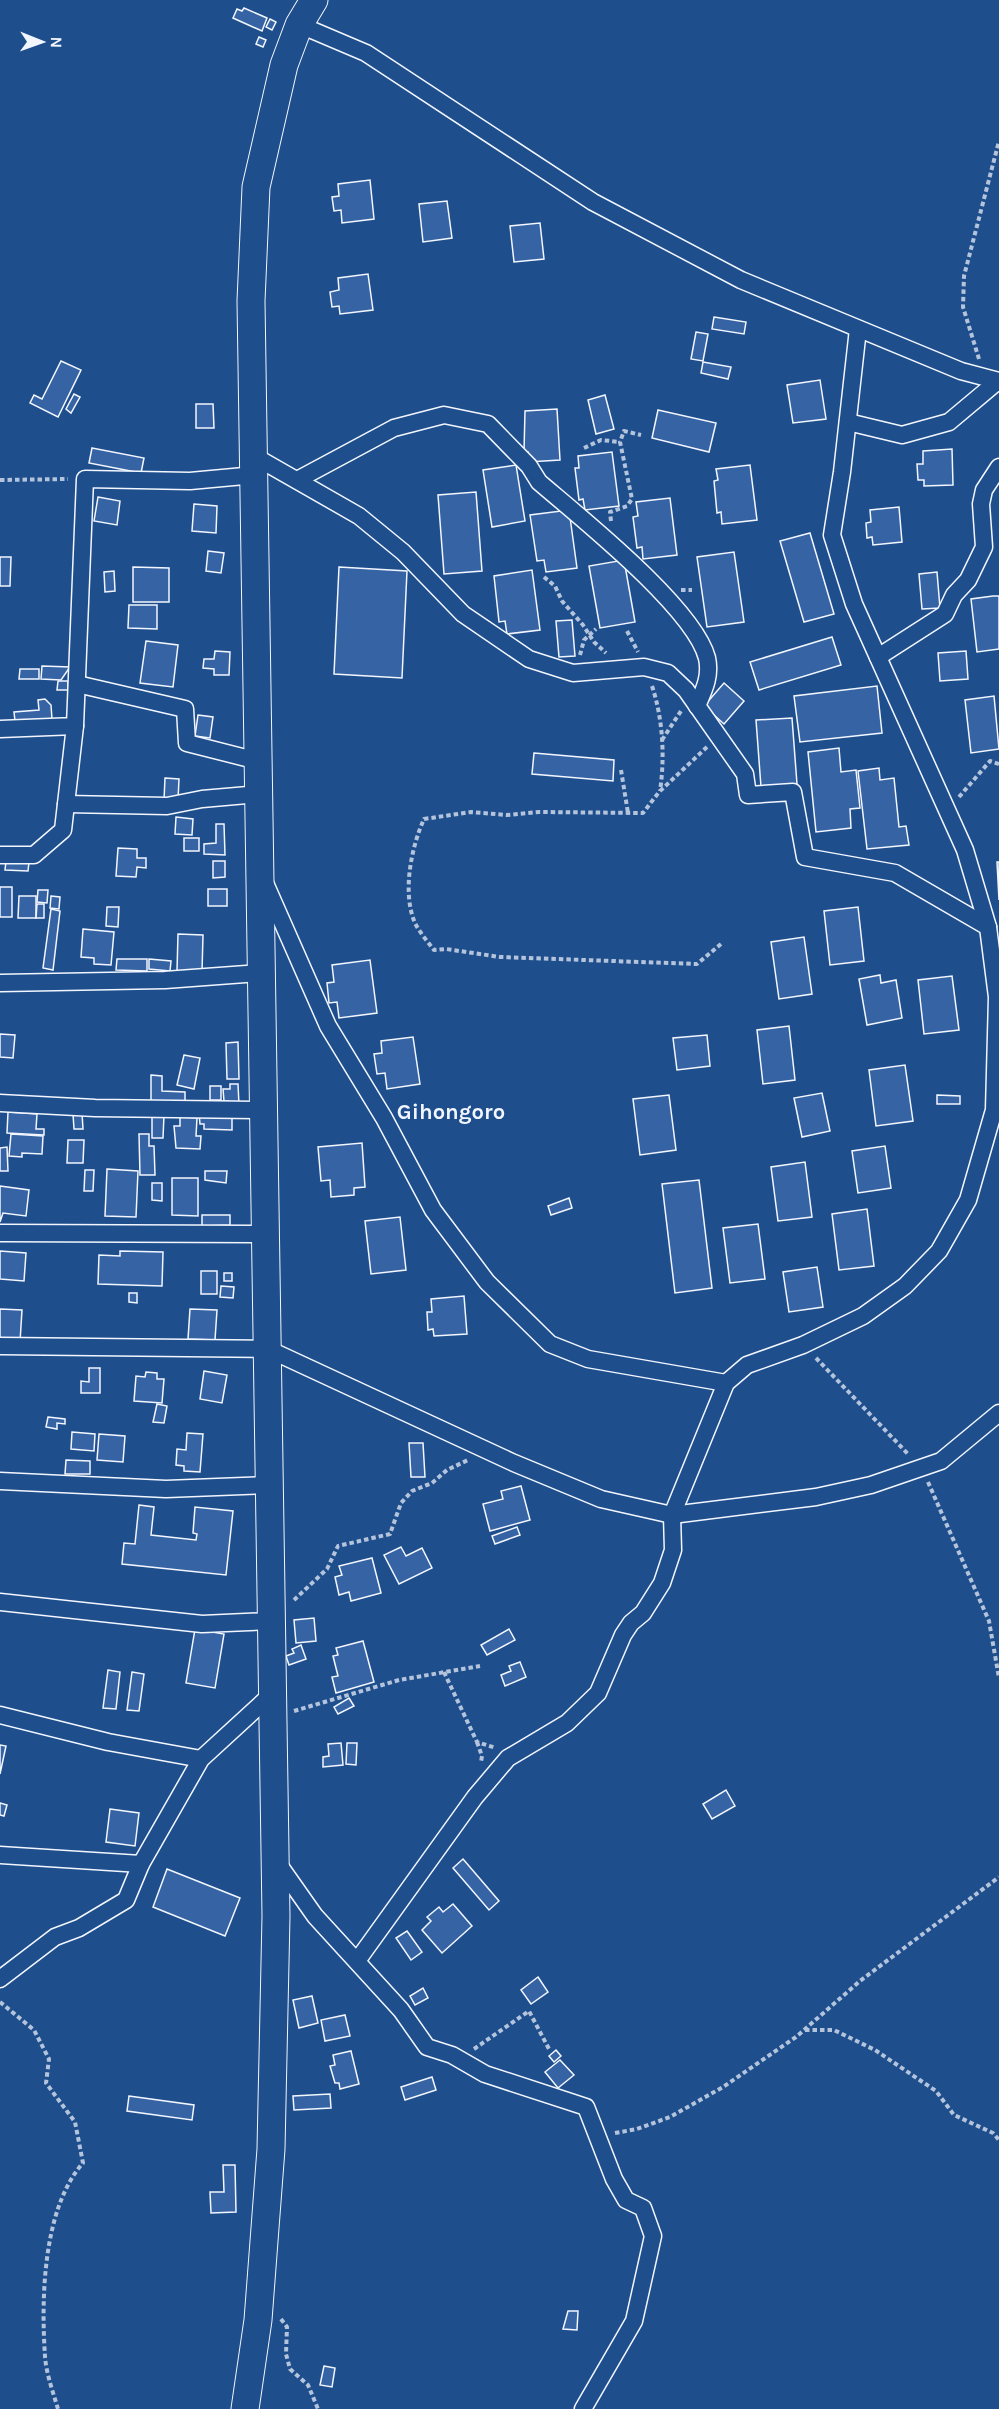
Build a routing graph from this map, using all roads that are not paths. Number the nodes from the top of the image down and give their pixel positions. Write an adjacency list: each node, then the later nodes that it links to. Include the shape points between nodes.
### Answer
1 (314, 0): 2 (main road)
2 (300, 25): 3 (street, via 366,52 593,202 741,280); 6 (main road, via 284,65 256,187 251,301)
3 (858, 328): 4 (street); 5 (street)
4 (995, 381): 5 (street, via 949,422 902,435)
5 (848, 422): 9 (street, via 832,534 854,604)
6 (255, 466): 8 (street); 10 (street, via 190,482 85,479); 14 (main road)
7 (999, 467): 9 (street, via 984,490 984,547 968,580 954,595 945,614)
8 (297, 480): 11 (street, via 359,516 403,552 463,614 529,659 573,673 644,667 668,673); 11 (street, via 394,428 444,415 488,423 539,482 612,546 694,630 707,657 709,675)
9 (878, 657): 19 (street, via 965,850)
10 (77, 684): 12 (street); 14 (street, via 185,709 187,743)
11 (694, 701): 19 (street, via 745,774 748,795 793,792 805,857 895,873)
12 (75, 726): 13 (street); 16 (street)
13 (0, 729)
14 (258, 761): 15 (main road)
15 (259, 794): 16 (street, via 167,806); 18 (main road)
16 (66, 804): 17 (street, via 63,830 53,841 34,855)
17 (0, 855)
18 (260, 872): 20 (main road); 28 (street, via 328,1026 384,1118 433,1210 487,1282 550,1344 588,1359)
19 (988, 927): 28 (street, via 997,997 994,1110 968,1200 939,1251 905,1286 863,1316 803,1345 747,1365)
20 (260, 973): 21 (street, via 165,980); 23 (main road)
21 (0, 983)
22 (0, 1102): 23 (street, via 95,1108)
23 (262, 1110): 25 (main road)
24 (0, 1233): 25 (street)
25 (266, 1234): 27 (main road)
26 (0, 1346): 27 (street)
27 (268, 1349): 31 (main road); 32 (street, via 601,1499)
28 (726, 1383): 32 (street)
29 (999, 1413): 32 (street, via 940,1461 871,1485 816,1497)
30 (0, 1481): 31 (street, via 166,1489)
31 (268, 1485): 34 (main road)
32 (672, 1515): 41 (street, via 673,1550 662,1583 623,1635 598,1693 567,1723 513,1754 475,1797)
33 (0, 1602): 34 (street, via 202,1624)
34 (270, 1621): 35 (main road)
35 (274, 1703): 37 (street); 39 (main road)
36 (0, 1715): 37 (street, via 108,1742)
37 (201, 1759): 40 (street)
38 (0, 1855): 40 (street)
39 (275, 1860): 41 (street, via 315,1917); 43 (main road, via 271,2149)
40 (141, 1864): 42 (street, via 126,1900 79,1928 55,1937)
41 (357, 1961): 44 (street, via 427,2047 458,2058 484,2074 586,2107 614,2179 626,2200 643,2208 653,2236 634,2321)
42 (0, 1979)
43 (246, 2409)
44 (583, 2409)

